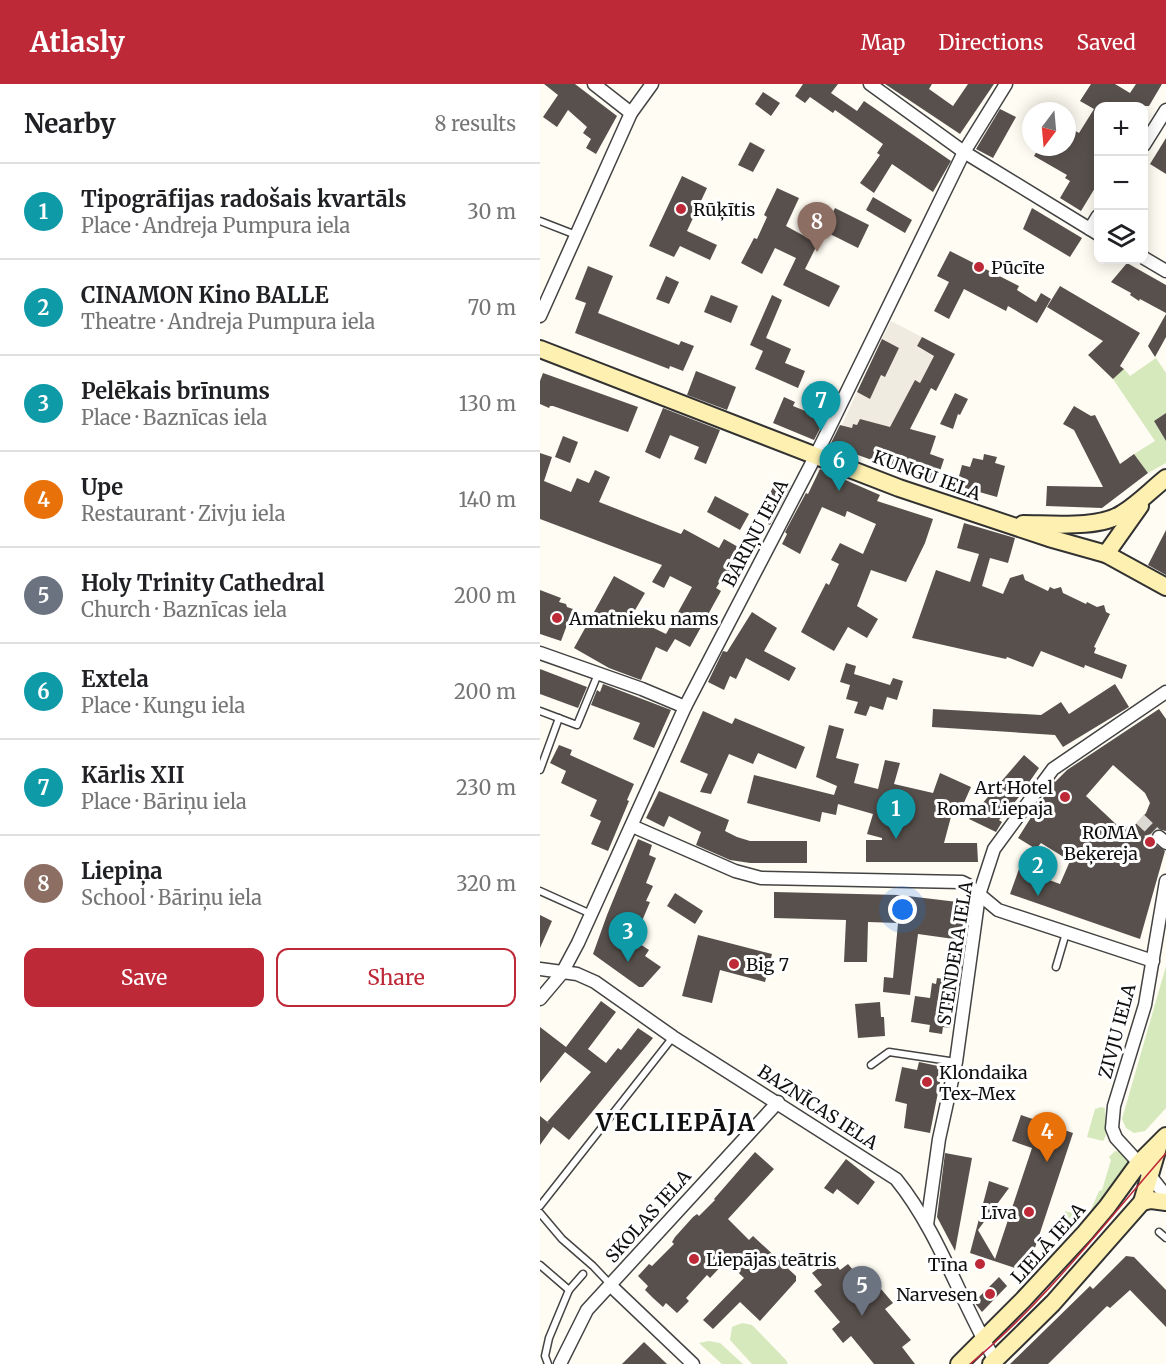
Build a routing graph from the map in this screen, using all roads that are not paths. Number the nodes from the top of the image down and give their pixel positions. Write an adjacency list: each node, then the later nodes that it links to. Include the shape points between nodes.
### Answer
1 (594, 84): 6 (street)
2 (652, 84): 6 (street)
3 (870, 84): 8 (street)
4 (1006, 84): 8 (street, BĀRIŅU IELA)
5 (1166, 110): 7 (street)
6 (631, 113): 11 (street)
7 (1148, 137)
8 (964, 152): 10 (street); 16 (street, BĀRIŅU IELA)
9 (540, 221): 11 (lane)
10 (1094, 231)
11 (576, 235): 14 (street)
12 (1148, 261): 13 (street)
13 (1166, 271)
14 (540, 316)
15 (540, 349): 16 (street, KUNGU IELA)
16 (816, 455): 20 (street, KUNGU IELA); 26 (street, BĀRIŅU IELA)
17 (1166, 478): 18 (street)
18 (1145, 498): 19 (street); 21 (street)
19 (1122, 514): 20 (street, via 1096,523); 21 (street)
20 (1010, 525): 21 (street, KUNGU IELA)
21 (1106, 554): 22 (street, KUNGU IELA)
22 (1166, 587)
23 (540, 653): 24 (street)
24 (598, 674): 26 (street); 28 (lane, via 577,725)
25 (1166, 692): 33 (street, STENDERA IELA, via 1053,769 994,849)
26 (685, 707): 30 (street, BĀRIŅU IELA)
27 (540, 711): 28 (lane)
28 (559, 718): 29 (lane)
29 (540, 770)
30 (632, 826): 33 (street, via 761,878 962,882); 34 (street, BĀRIŅU IELA)
31 (1166, 881): 36 (street, ZIVJU IELA)
32 (540, 891): 34 (lane)
33 (979, 895): 35 (street, via 998,910); 42 (street, STENDERA IELA)
34 (592, 914): 39 (street, BĀRIŅU IELA)
35 (1066, 933): 36 (street); 37 (lane)
36 (1153, 961): 46 (street, ZIVJU IELA, via 1112,1119 1116,1138)
37 (1056, 967)
38 (540, 969): 39 (street, BAZNĪCAS IELA)
39 (562, 973): 40 (street, BĀRIŅU IELA); 41 (street, BAZNĪCAS IELA, via 578,974 595,982)
40 (540, 999)
41 (673, 1037): 44 (street, BAZNĪCAS IELA); 51 (lane)
42 (956, 1062): 43 (lane, via 889,1052); 53 (street, STENDERA IELA, via 939,1139)
43 (871, 1065)
44 (778, 1102): 53 (street, BAZNĪCAS IELA, via 896,1179); 58 (street, SKOLAS IELA)
45 (1162, 1140): 46 (street, LIELĀ IELA); 47 (street, LIELĀ IELA)
46 (1139, 1163): 47 (street, ZIVJU IELA); 60 (street, LIELĀ IELA, via 1085,1233)
47 (1150, 1177): 48 (street, ZIVJU IELA); 49 (street, LIELĀ IELA)
48 (1166, 1196)
49 (1142, 1202): 50 (street); 61 (street, LIELĀ IELA, via 1053,1303)
50 (1166, 1202)
51 (540, 1206)
52 (540, 1213): 58 (lane)
53 (927, 1225): 60 (street, BAZNĪCAS IELA)
54 (1159, 1232): 55 (lane)
55 (1166, 1238)
56 (540, 1265): 59 (lane)
57 (583, 1274): 59 (lane)
58 (610, 1285): 63 (street, SKOLAS IELA, via 587,1310); 64 (street)
59 (569, 1290): 62 (lane, via 549,1338 545,1356)
60 (984, 1340): 61 (street, BAZNĪCAS IELA); 65 (street, LIELĀ IELA)
61 (993, 1362)
62 (548, 1364)
63 (560, 1364)
64 (693, 1364)
65 (959, 1364)

